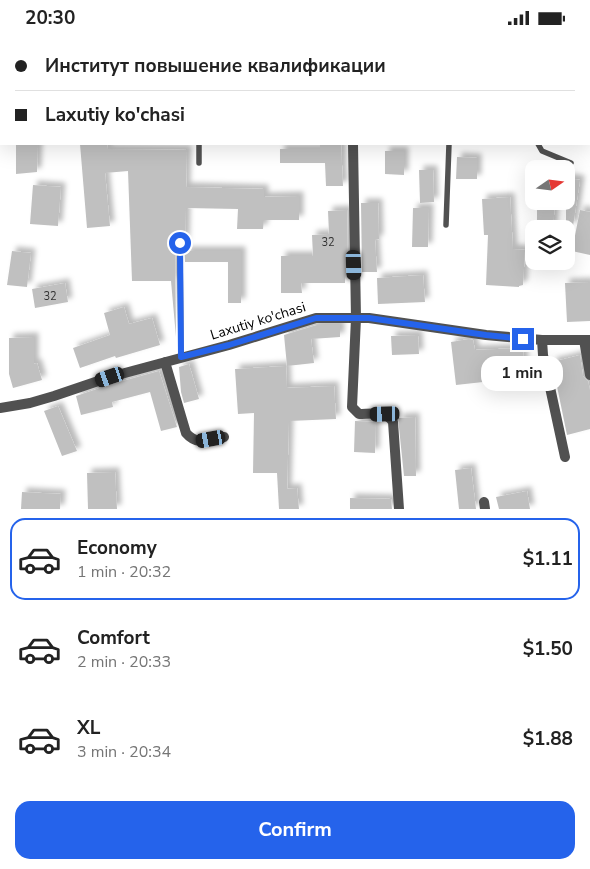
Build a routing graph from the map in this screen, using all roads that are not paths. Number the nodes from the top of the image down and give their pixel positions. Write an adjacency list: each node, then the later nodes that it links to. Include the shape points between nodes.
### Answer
1 (199, 145): 6 (lane)
2 (353, 145): 9 (street)
3 (450, 145): 7 (lane)
4 (539, 145): 5 (lane, via 542,151)
5 (564, 160)
6 (199, 163)
7 (446, 225)
8 (180, 243): 12 (lane)
9 (356, 317): 10 (street, Laxutiy ko'chasi); 12 (street, Laxutiy ko'chasi, via 316,318); 18 (street, via 352,407 359,414 385,414 393,422)
10 (542, 340): 11 (street, Laxutiy ko'chasi); 17 (street)
11 (587, 340): 14 (street)
12 (181, 357): 13 (street, Laxutiy ko'chasi)
13 (165, 362): 15 (street, Laxutiy ko'chasi, via 46,398); 16 (street, via 186,433 198,442)
14 (590, 375)
15 (0, 408)
16 (224, 437)
17 (565, 457)
18 (399, 509)

